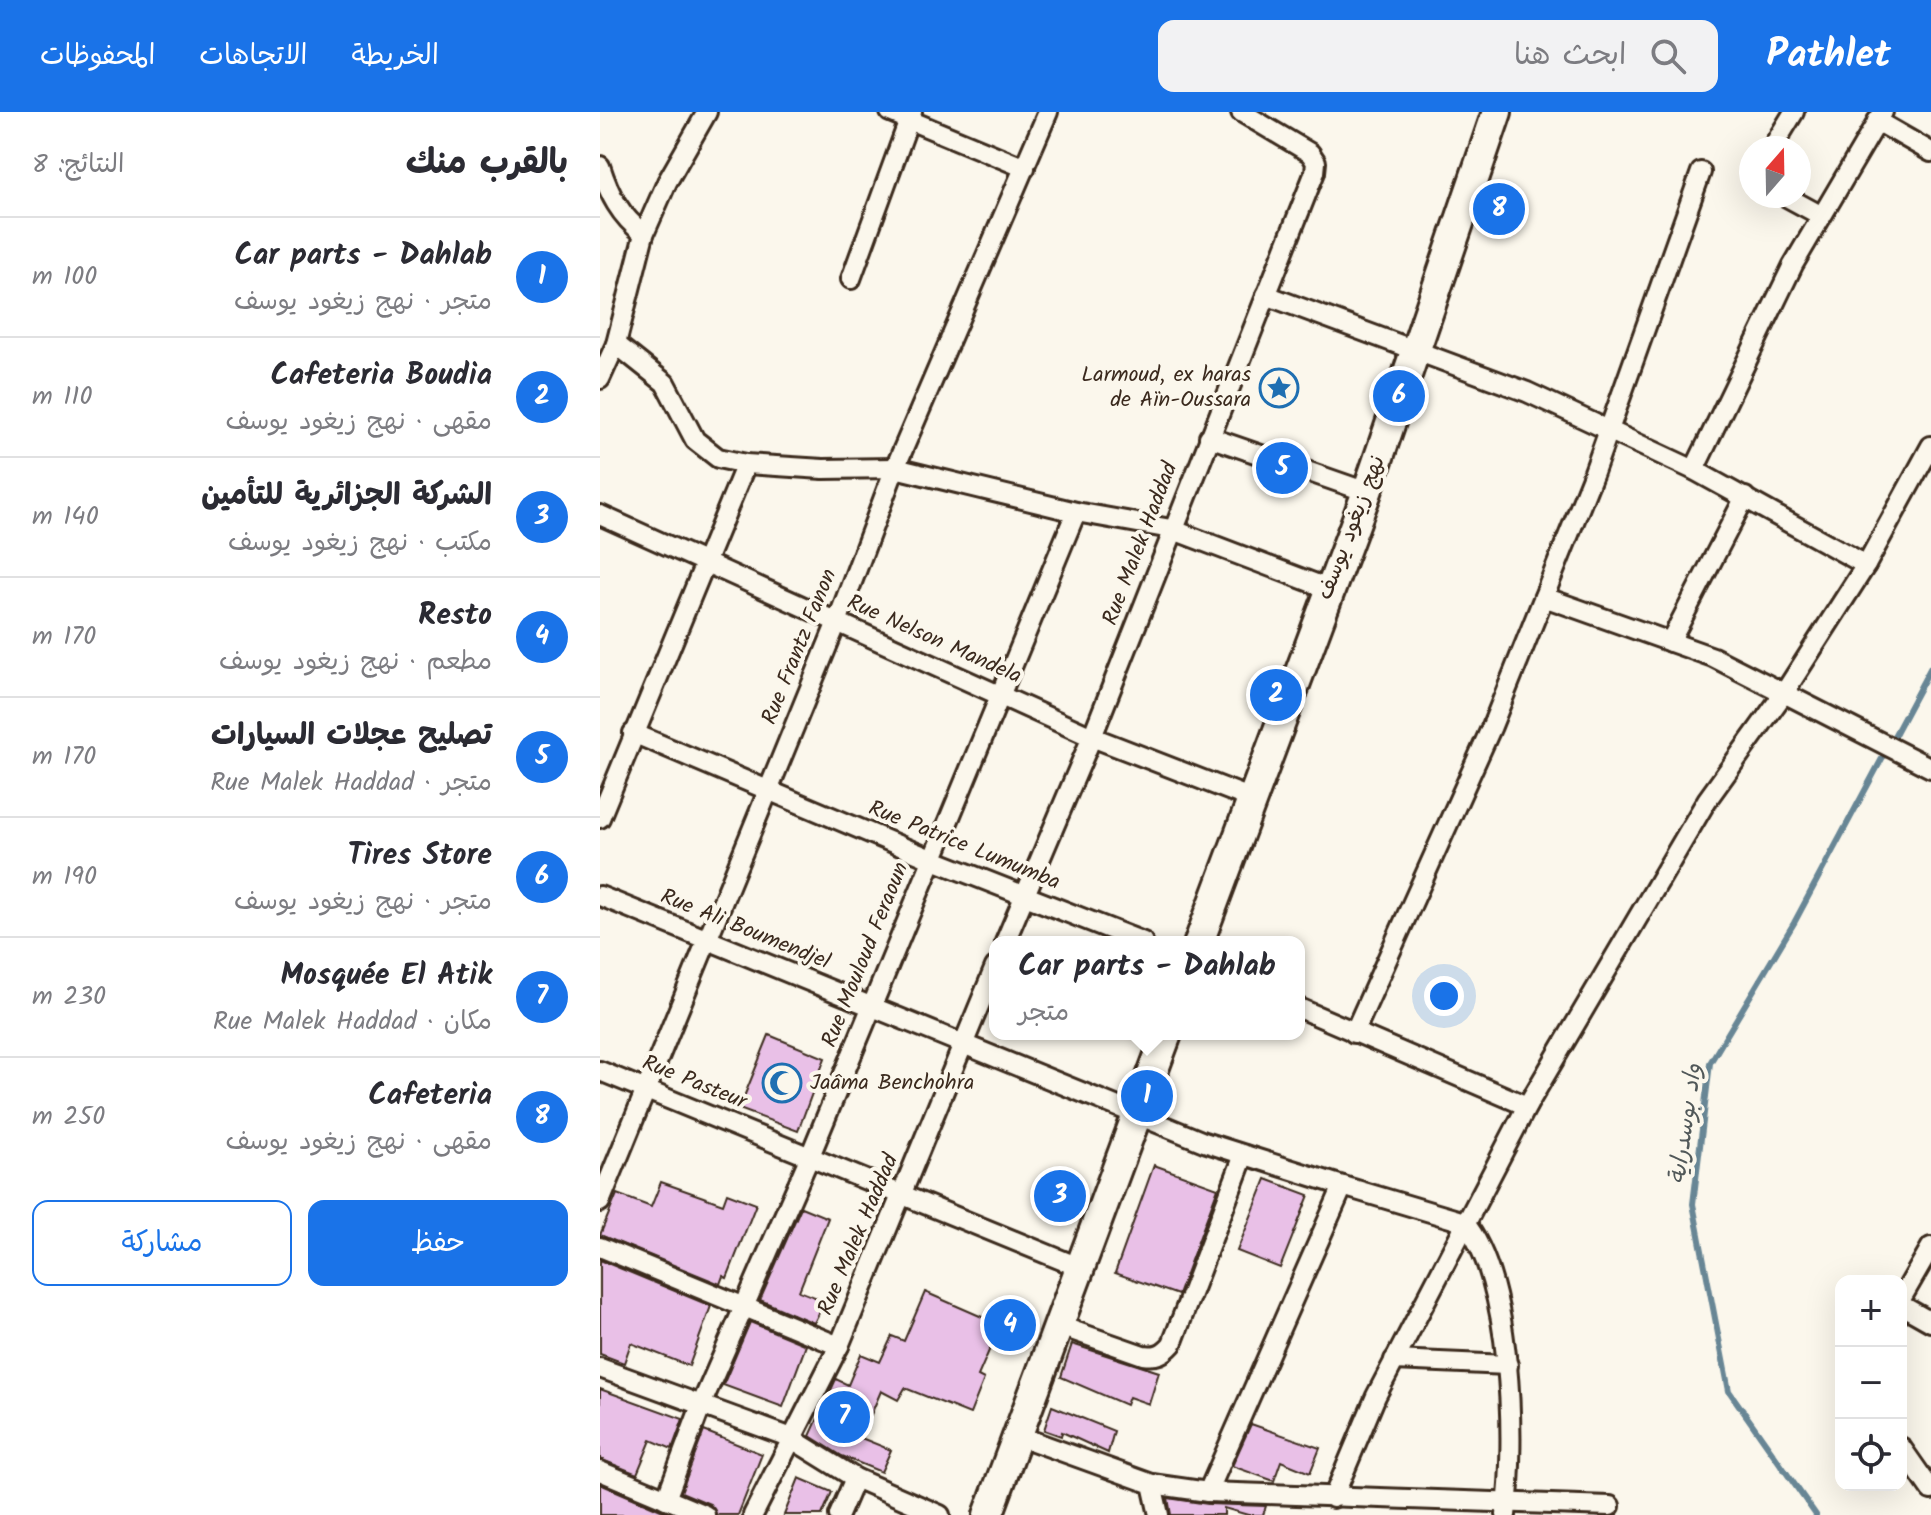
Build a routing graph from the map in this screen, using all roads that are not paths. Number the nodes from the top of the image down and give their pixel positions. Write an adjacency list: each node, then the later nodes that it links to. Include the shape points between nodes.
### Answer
1 (707, 112): 16 (street)
2 (890, 112): 8 (street)
3 (1048, 112): 12 (street, Rue Frantz Fanon)
4 (1497, 112): 20 (main road, نهج زيغود يوسف)
5 (1794, 112): 9 (street)
6 (1245, 113): 18 (street, Rue Malek Haddad, via 1316,162)
7 (1880, 116): 10 (street); 15 (street)
8 (910, 117): 12 (street); 17 (street)
9 (1779, 136)
10 (1931, 152)
11 (600, 166): 16 (street, via 627,221)
12 (1025, 168): 26 (street, Rue Frantz Fanon)
13 (1701, 172): 22 (street)
14 (1807, 208): 15 (street)
15 (1820, 215): 27 (street)
16 (644, 234): 19 (street)
17 (851, 279)
18 (1266, 295): 20 (street); 23 (street, Rue Malek Haddad)
19 (616, 344): 21 (street); 25 (street, via 665,383 695,440 718,458)
20 (1417, 353): 22 (street, via 1527,392); 28 (main road, نهج زيغود يوسف)
21 (600, 379)
22 (1609, 429): 27 (street); 36 (street)
23 (1209, 437): 28 (street); 32 (street, Rue Malek Haddad)
24 (1931, 446): 34 (street)
25 (746, 464): 26 (street); 33 (street)
26 (895, 468): 30 (street); 37 (street, Rue Frantz Fanon)
27 (1694, 470): 29 (street)
28 (1367, 492): 35 (main road, نهج زيغود يوسف)
29 (1745, 497): 34 (street); 38 (street)
30 (1076, 512): 32 (street); 40 (street, Rue Mouloud Feraoun)
31 (600, 515): 33 (street, Rue Nelson Mandela)
32 (1171, 529): 35 (street); 42 (street, Rue Malek Haddad)
33 (704, 564): 37 (street, Rue Nelson Mandela); 41 (street)
34 (1866, 565): 39 (street)
35 (1329, 589): 45 (main road, نهج زيغود يوسف)
36 (1544, 597): 38 (street); 57 (street)
37 (837, 622): 40 (street, Rue Nelson Mandela); 44 (street, Rue Frantz Fanon)
38 (1670, 642): 39 (street)
39 (1784, 693): 43 (street); 62 (street, via 1707,800)
40 (998, 695): 42 (street, Rue Nelson Mandela); 47 (street, Rue Mouloud Feraoun)
41 (633, 733): 44 (street, Rue Patrice Lumumba); 46 (street)
42 (1092, 737): 45 (street, Rue Nelson Mandela); 49 (street, Rue Malek Haddad)
43 (1931, 768)
44 (768, 792): 47 (street, Rue Patrice Lumumba); 53 (street, Rue Frantz Fanon)
45 (1252, 799): 52 (main road, نهج زيغود يوسف)
46 (600, 818)
47 (931, 859): 49 (street, Rue Patrice Lumumba); 55 (street, Rue Mouloud Feraoun)
48 (600, 896): 53 (street, Rue Ali Boumendjel)
49 (1023, 896): 50 (street, Rue Malek Haddad); 51 (street, Rue Patrice Lumumba)
50 (1007, 936)
51 (1127, 936)
52 (1201, 936)
53 (708, 940): 55 (street, Rue Ali Boumendjel); 61 (street, Rue Frantz Fanon)
54 (989, 982): 59 (street, Rue Malek Haddad)
55 (871, 1007): 59 (street, Rue Ali Boumendjel); 65 (street, Rue Mouloud Feraoun)
56 (1305, 1011): 57 (street)
57 (1354, 1033): 62 (street)
58 (1165, 1040): 63 (main road)
59 (963, 1045): 63 (street, Rue Ali Boumendjel); 67 (street, Rue Malek Haddad)
60 (600, 1071): 61 (street, Rue Pasteur)
61 (646, 1089): 65 (street, Rue Pasteur); 68 (street, Rue Frantz Fanon)
62 (1527, 1106): 69 (street)
63 (1139, 1117): 64 (street, Rue Ali Boumendjel); 72 (main road)
64 (1244, 1155): 66 (street, Rue Ali Boumendjel); 77 (street, via 1165,1352 1143,1355)
65 (810, 1156): 67 (street, Rue Pasteur); 74 (street, Rue Mouloud Feraoun)
66 (1343, 1186): 69 (street, Rue Ali Boumendjel); 90 (street)
67 (902, 1194): 72 (street, Rue Pasteur); 78 (street, Rue Malek Haddad)
68 (600, 1202)
69 (1464, 1222): 79 (street); 80 (street, via 1478,1238 1487,1264)
70 (600, 1247): 74 (street)
71 (1931, 1247): 73 (street)
72 (1081, 1268): 77 (main road)
73 (1907, 1291)
74 (746, 1306): 78 (street); 82 (street, Rue Mouloud Feraoun)
75 (1907, 1306): 76 (street)
76 (1931, 1322)
77 (1060, 1326): 83 (main road)
78 (839, 1346): 84 (street, Rue Malek Haddad)
79 (1394, 1360): 80 (street); 92 (street)
80 (1508, 1365): 95 (street)
81 (600, 1368): 82 (street)
82 (702, 1403): 84 (street); 93 (street, Rue Mouloud Feraoun)
83 (1019, 1436): 88 (street); 100 (main road)
84 (789, 1437): 87 (street); 97 (street, Rue Malek Haddad)
85 (1907, 1456): 89 (street)
86 (600, 1471): 93 (street)
87 (855, 1478): 98 (street); 99 (street)
88 (1152, 1484): 90 (street); 101 (street)
89 (1931, 1490)
90 (1208, 1492): 92 (street)
91 (1355, 1495): 92 (street); 95 (street); 102 (street)
92 (1333, 1498)
93 (666, 1499): 96 (street)
94 (1610, 1506): 95 (street)
95 (1507, 1509)
96 (705, 1515)
97 (753, 1515)
98 (839, 1515)
99 (940, 1515)
100 (988, 1515)
101 (1159, 1515)
102 (1356, 1515)

